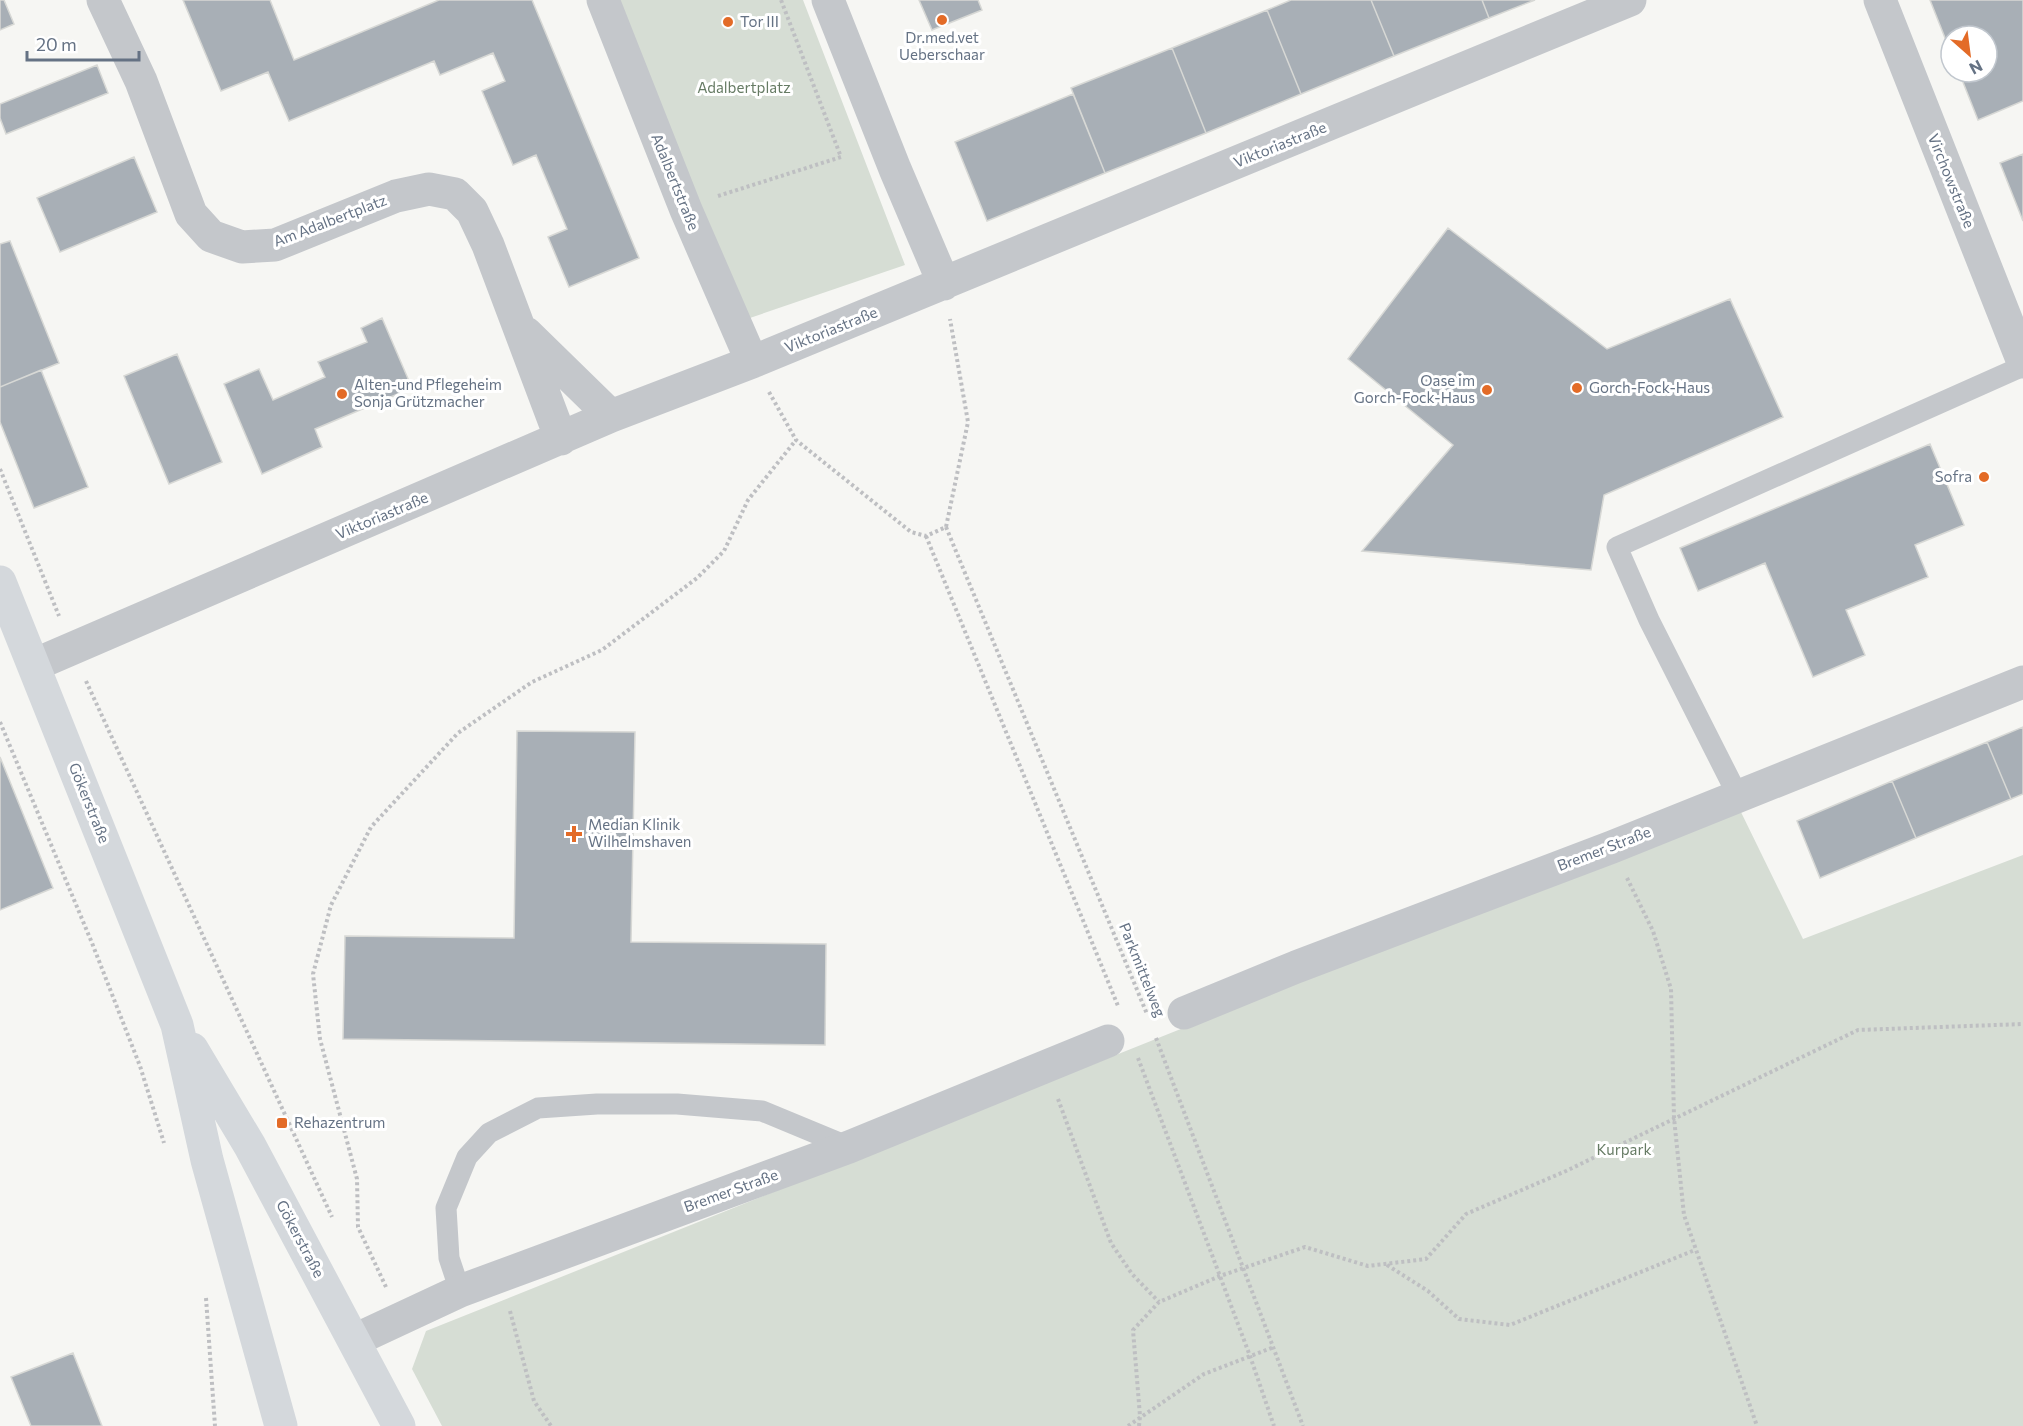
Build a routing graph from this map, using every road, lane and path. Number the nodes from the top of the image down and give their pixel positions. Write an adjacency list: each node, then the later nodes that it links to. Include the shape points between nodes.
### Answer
1 (103, 0): 9 (street, Am Adalbertplatz, via 141,81 192,214 211,236 242,248 275,245 396,196 429,189 455,194 472,211 488,244)
2 (603, 0): 10 (street, Adalbertstraße, via 686,210)
3 (781, 0): 7 (path, via 841,157)
4 (828, 0): 8 (street)
5 (1630, 0): 8 (street, Viktoriastraße)
6 (1880, 0): 11 (street, Virchowstraße)
7 (716, 197)
8 (944, 284): 10 (street, Viktoriastraße); 16 (path, via 968,422)
9 (519, 327): 12 (street, Am Adalbertplatz); 13 (street, Am Adalbertplatz)
10 (752, 362): 12 (street, Viktoriastraße); 14 (path)
11 (2023, 364): 23 (lane, via 1617,547 1648,620)
12 (611, 416): 13 (street, Viktoriastraße)
13 (561, 439): 19 (street, Viktoriastraße)
14 (796, 440): 17 (path, via 911,532); 46 (path, via 748,500 724,551 697,578 602,650 532,682 458,733 371,827 331,905 313,974 320,1039 357,1179 358,1227)
15 (0, 469): 19 (path)
16 (946, 527): 17 (path); 29 (path, Parkmittelweg)
17 (926, 536): 25 (path)
18 (0, 582): 20 (main road, Gökerstraße)
19 (72, 650): 20 (street, Viktoriastraße); 37 (path)
20 (34, 665): 27 (main road, Gökerstraße)
21 (2023, 682): 23 (street, Bremer Straße)
22 (0, 722): 35 (path, via 116,1004)
23 (1738, 796): 24 (street, Bremer Straße)
24 (1612, 846): 26 (street, Bremer Straße, via 1296,966); 34 (path, via 1653,932 1671,989)
25 (1120, 1011)
26 (1184, 1013)
27 (177, 1024): 47 (main road, Gökerstraße, via 250,1146); 52 (main road, Gökerstraße, via 207,1160)
28 (2023, 1024): 34 (path, via 1858,1030)
29 (1151, 1025)
30 (1156, 1036): 40 (path, Parkmittelweg)
31 (1108, 1041): 33 (street, Bremer Straße)
32 (1137, 1055): 42 (path)
33 (1047, 1067): 36 (street, Bremer Straße); 45 (path, via 1111,1243 1132,1274)
34 (1674, 1118): 38 (path, via 1684,1215); 39 (path, via 1466,1214 1426,1260)
35 (164, 1144)
36 (849, 1147): 41 (street, Bremer Straße); 44 (lane, via 762,1111 676,1104 538,1108 489,1133 467,1157 446,1208 449,1258)
37 (333, 1219)
38 (1695, 1250): 39 (path, via 1510,1326 1459,1319 1428,1291); 59 (path)
39 (1386, 1264): 40 (path, via 1368,1266 1305,1247)
40 (1245, 1268): 42 (path); 48 (path, Parkmittelweg)
41 (501, 1276): 44 (street, Bremer Straße); 54 (path, via 534,1401)
42 (1220, 1276): 45 (path); 49 (path)
43 (205, 1290): 51 (path)
44 (460, 1291): 46 (street, Bremer Straße)
45 (1159, 1302): 50 (path, via 1133,1330)
46 (399, 1318): 47 (street, Bremer Straße)
47 (355, 1340): 53 (main road, Gökerstraße)
48 (1274, 1347): 49 (path); 58 (path, Parkmittelweg)
49 (1250, 1356): 50 (path, via 1204,1374); 57 (path)
50 (1140, 1416): 55 (path); 56 (path)
51 (215, 1426)
52 (281, 1426)
53 (399, 1426)
54 (551, 1426)
55 (1128, 1426)
56 (1139, 1426)
57 (1274, 1426)
58 (1303, 1426)
59 (1758, 1426)

